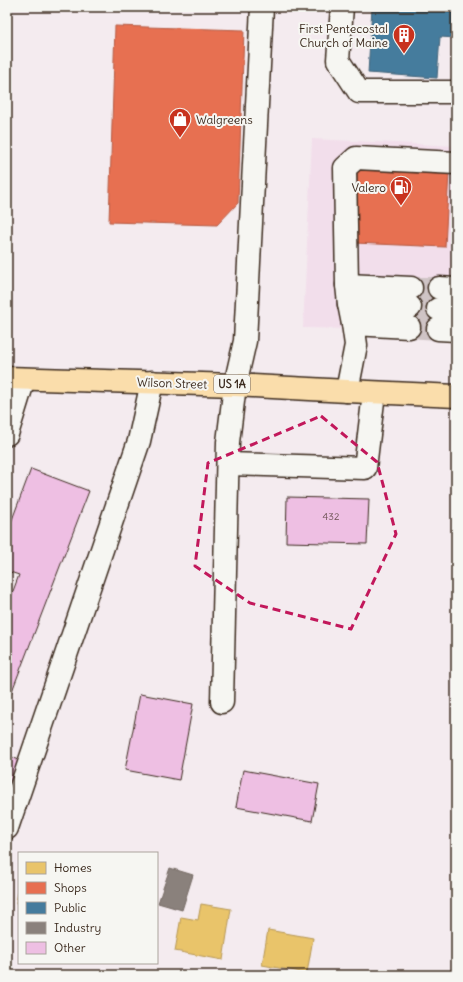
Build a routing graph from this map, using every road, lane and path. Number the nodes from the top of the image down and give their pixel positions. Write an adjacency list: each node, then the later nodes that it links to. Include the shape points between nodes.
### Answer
1 (262, 7): 8 (lane, via 245,341)
2 (342, 7): 3 (lane, via 338,60 359,92)
3 (456, 92)
4 (456, 163): 5 (lane, via 356,158 345,168)
5 (350, 305): 5 (lane, via 410,307); 9 (lane, via 356,345)
6 (16, 378): 7 (main road, Wilson Street / US 1A); 12 (lane)
7 (152, 382): 8 (main road, Wilson Street / US 1A); 15 (lane, via 139,440)
8 (236, 385): 9 (main road, Wilson Street / US 1A); 13 (lane, via 228,442)
9 (347, 391): 10 (main road, Wilson Street / US 1A)
10 (374, 393): 11 (main road, Wilson Street / US 1A); 13 (lane, via 365,468)
11 (456, 396)
12 (7, 434)
13 (228, 464): 14 (lane)
14 (222, 702)
15 (7, 828)

